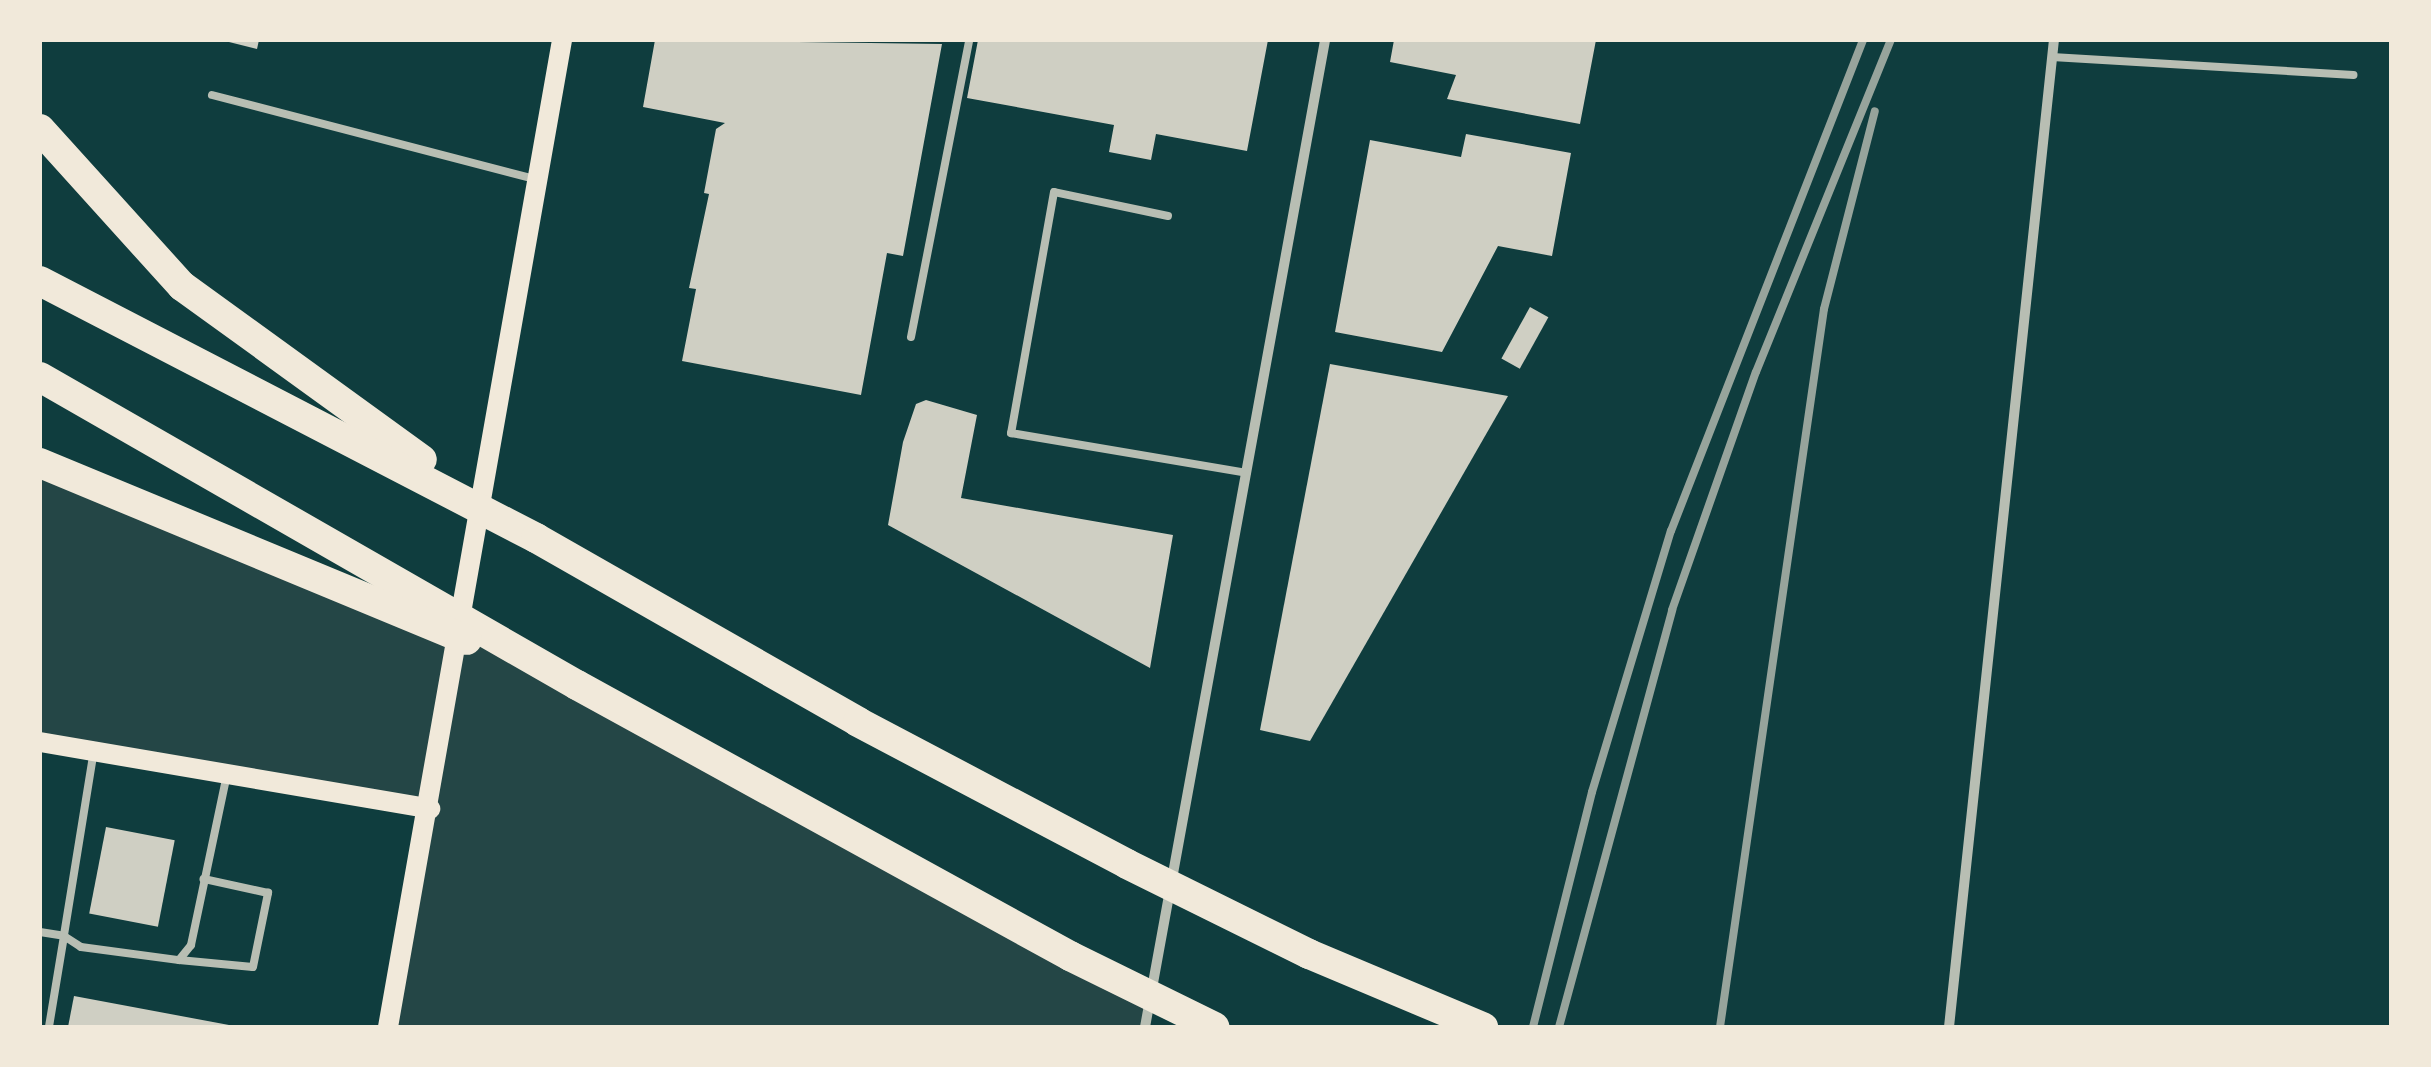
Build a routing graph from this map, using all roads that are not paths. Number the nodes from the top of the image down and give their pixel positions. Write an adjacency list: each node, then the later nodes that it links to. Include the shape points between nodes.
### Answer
1 (562, 40): 9 (main road)
2 (968, 40): 12 (lane)
3 (1325, 40): 15 (street)
4 (2054, 40): 5 (street)
5 (2052, 57): 6 (lane); 31 (street)
6 (2353, 76)
7 (212, 95): 9 (lane)
8 (40, 129): 16 (highway, via 182,286 297,376)
9 (535, 179): 21 (main road)
10 (1168, 216): 15 (lane, via 1054,192 1011,433)
11 (40, 281): 16 (highway)
12 (911, 337)
13 (40, 378): 17 (highway)
14 (40, 463): 17 (highway)
15 (1246, 473): 28 (street)
16 (536, 538): 30 (highway, via 858,722 1127,864 1309,954)
17 (577, 686): 29 (highway, via 1070,956)
18 (40, 742): 19 (main road)
19 (94, 751): 20 (main road); 24 (lane)
20 (227, 774): 21 (main road); 22 (lane)
21 (430, 808): 27 (main road)
22 (204, 879): 25 (lane, via 190,945); 25 (lane, via 268,893 253,967)
23 (40, 932): 24 (lane)
24 (64, 936): 25 (lane, via 81,947); 26 (lane)
25 (180, 960)
26 (49, 1027)
27 (388, 1027)
28 (1146, 1027)
29 (1214, 1027)
30 (1483, 1027)
31 (1949, 1027)

